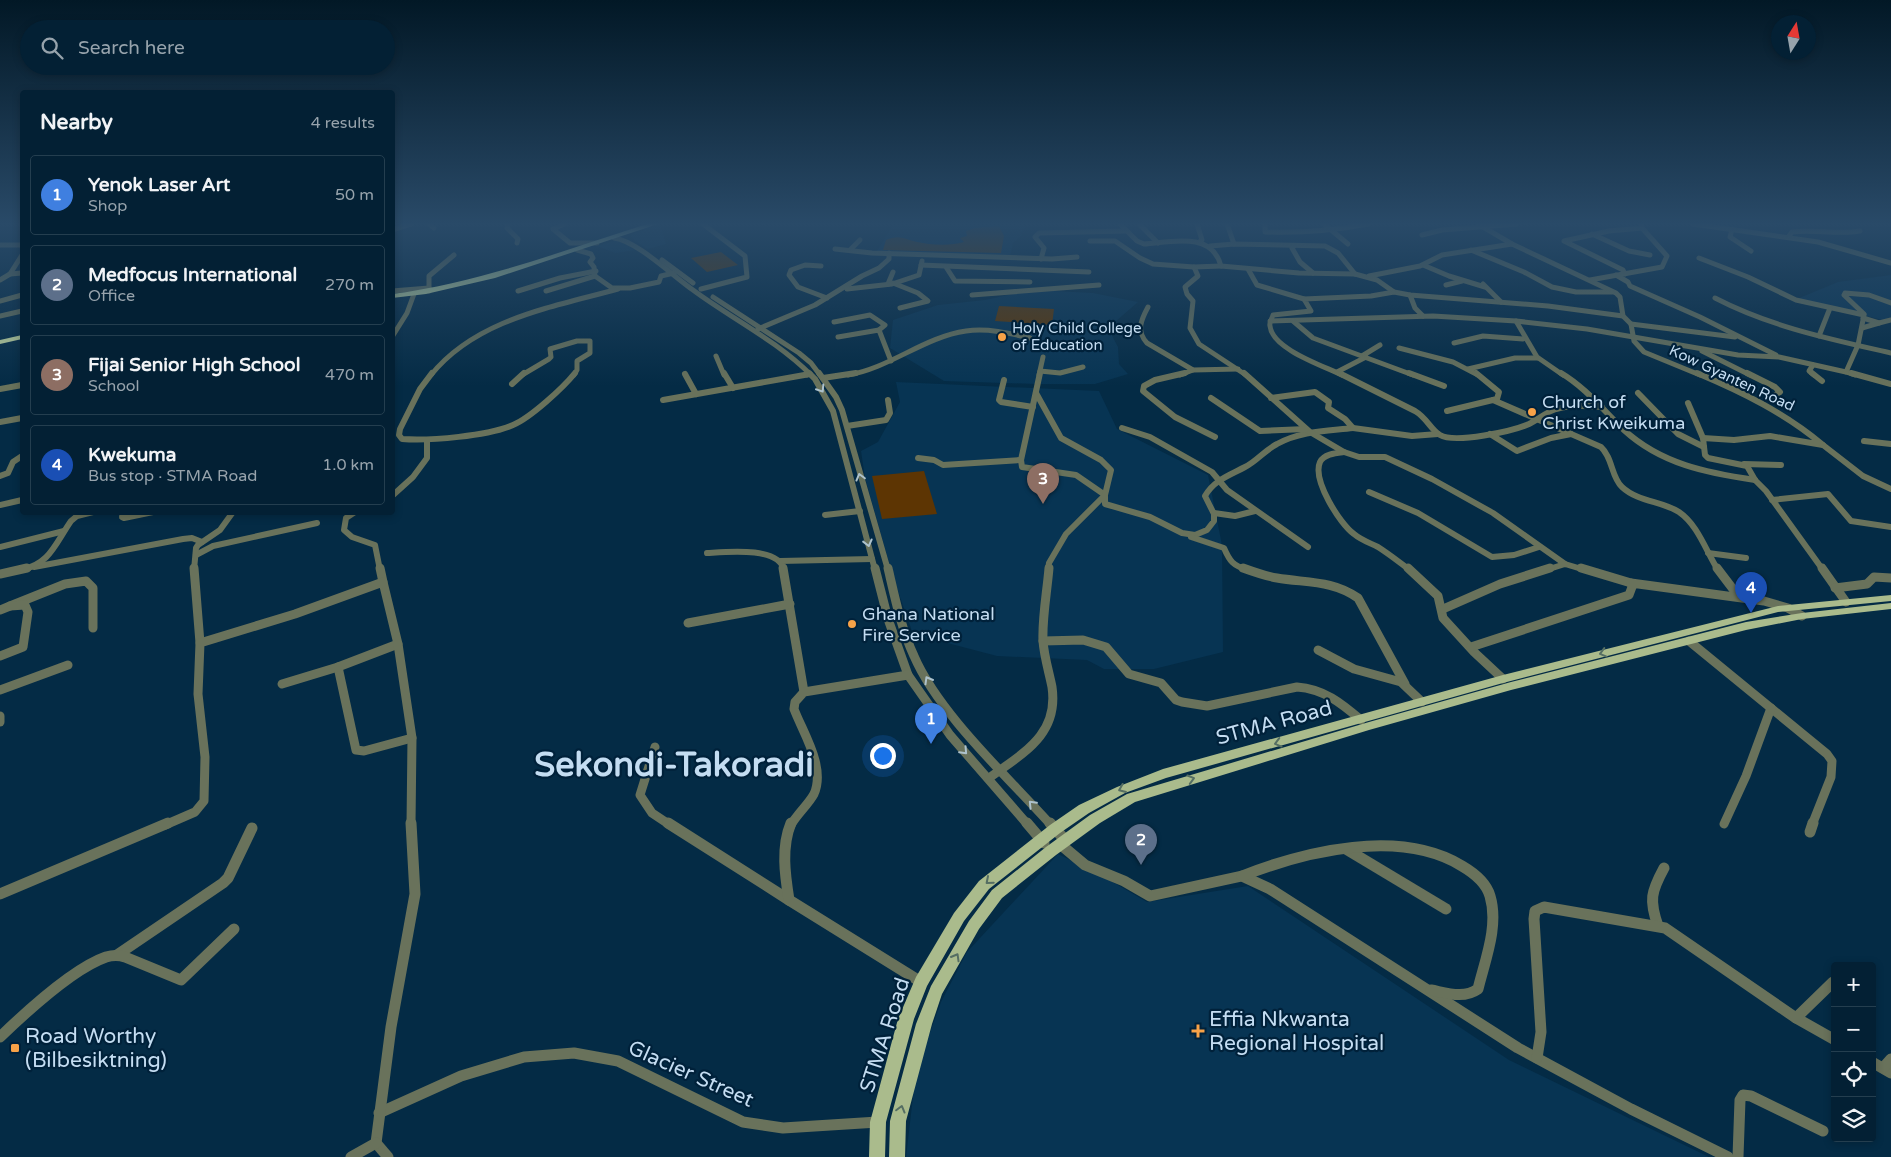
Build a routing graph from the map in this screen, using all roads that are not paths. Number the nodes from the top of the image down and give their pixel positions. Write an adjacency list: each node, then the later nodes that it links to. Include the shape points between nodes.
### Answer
1 (429, 278): 34 (street)
2 (485, 278): 34 (highway)
3 (560, 278): 35 (street)
4 (583, 278): 37 (street)
5 (600, 278): 31 (street)
6 (660, 278): 31 (street, via 659,282)
7 (681, 278): 68 (street)
8 (682, 278): 32 (street)
9 (743, 278): 32 (street)
10 (791, 278): 46 (street, via 798,287)
11 (860, 278): 41 (street)
12 (892, 278): 28 (street)
13 (909, 278): 28 (street)
14 (953, 278): 27 (street, via 961,282)
15 (1032, 278): 27 (street)
16 (1196, 278): 93 (street, via 1185,287 1193,299 1191,331 1199,344)
17 (1253, 278): 48 (street, via 1257,285)
18 (1370, 278): 38 (street)
19 (1454, 278): 26 (street)
20 (1535, 278): 39 (street, via 1552,287 1576,292)
21 (1586, 278): 25 (street)
22 (1603, 278): 25 (street)
23 (1620, 278): 76 (street, via 1630,286)
24 (1750, 278): 54 (street, via 1794,299)
25 (1590, 280): 39 (street)
26 (1462, 281): 30 (street); 50 (street, via 1484,285)
27 (1030, 282): 36 (street)
28 (890, 284): 41 (street, via 853,287); 53 (street, via 918,293 928,301)
29 (1099, 285): 36 (street)
30 (1446, 285)
31 (618, 289): 137 (street, via 527,315 468,340 422,386 400,429 402,438)
32 (701, 289): 68 (street)
33 (395, 290): 34 (street)
34 (429, 290): 40 (highway)
35 (518, 290)
36 (1039, 290): 43 (street)
37 (546, 291)
38 (1394, 292): 42 (street); 48 (street)
39 (1614, 292): 58 (street, Kow Gyanten Road, via 1620,297)
40 (414, 294): 45 (highway); 70 (street)
41 (833, 294): 46 (street)
42 (1410, 294): 50 (street); 57 (street)
43 (972, 295)
44 (20, 296): 49 (street)
45 (395, 296)
46 (827, 298): 68 (street, via 795,315)
47 (1715, 298): 71 (street, via 1748,316)
48 (1304, 300): 63 (street, via 1311,311 1273,315)
49 (0, 301)
50 (1501, 302): 58 (street)
51 (1891, 303): 59 (street, via 1869,295 1845,293)
52 (1148, 307): 95 (street, via 1139,323 1142,338)
53 (900, 308)
54 (1830, 308): 59 (street); 71 (street)
55 (20, 311): 56 (street)
56 (0, 316)
57 (1422, 316): 61 (street); 64 (street)
58 (1623, 316): 65 (street, Kow Gyanten Road)
59 (1864, 316): 66 (street); 67 (street)
60 (1891, 320): 66 (street)
61 (1293, 321): 63 (street); 87 (street, via 1313,338)
62 (834, 322): 69 (street, via 870,316 885,325)
63 (1270, 322): 97 (street, via 1271,332 1288,349)
64 (1516, 322): 75 (street, via 1587,329); 77 (street)
65 (1630, 324): 75 (street, Kow Gyanten Road); 76 (street)
66 (1880, 324): 67 (street)
67 (1862, 328): 81 (street)
68 (757, 329): 100 (street); 101 (street, via 799,353)
69 (879, 330): 73 (street); 90 (street)
70 (395, 332)
71 (1819, 336): 81 (street)
72 (20, 337): 78 (highway)
73 (838, 337)
74 (1030, 338): 90 (street, via 975,330 943,338)
75 (1634, 338): 83 (street); 140 (street, Kow Gyanten Road, via 1644,352 1784,415 1809,431)
76 (1741, 338): 88 (street)
77 (1523, 339): 79 (street, via 1483,336); 89 (street)
78 (0, 342)
79 (1454, 343)
80 (1380, 345): 87 (street)
81 (1858, 345): 84 (street); 98 (street)
82 (1399, 348): 94 (street)
83 (1699, 349): 88 (street); 115 (street, via 1775,387 1780,392)
84 (1891, 353)
85 (716, 356): 110 (street)
86 (1043, 357): 96 (street)
87 (1364, 357): 97 (street); 108 (street)
88 (1779, 357): 91 (street)
89 (1538, 358): 94 (street, via 1515,358); 123 (street, via 1578,385)
90 (891, 361): 101 (street, via 871,370)
91 (1813, 364): 98 (street); 103 (street, via 1809,372)
92 (1083, 367): 96 (street, via 1060,373)
93 (1238, 369): 95 (street); 117 (street)
94 (1468, 369): 120 (street, via 1499,392 1497,399)
95 (1193, 370): 135 (street, via 1150,382 1143,391 1174,418)
96 (1040, 371): 112 (street)
97 (1336, 372): 132 (street, via 1423,416)
98 (1846, 372): 106 (street)
99 (685, 374): 114 (street)
100 (810, 374): 110 (street); 158 (street, one-way to 158, via 833,411)
101 (823, 378): 128 (street, via 836,397)
102 (1004, 380): 122 (street, via 1001,402)
103 (1822, 381)
104 (20, 382): 109 (street)
105 (512, 384): 137 (street, via 549,359 550,348 590,341 590,353 578,361 574,375 515,424)
106 (1891, 384)
107 (20, 386): 109 (street)
108 (1444, 386)
109 (14, 387): 111 (street)
110 (734, 388): 114 (street)
111 (0, 389)
112 (1036, 393): 122 (street); 154 (street, via 1061,438 1109,467 1111,474)
113 (1638, 393): 141 (street, via 1645,405 1656,412 1670,430 1685,441)
114 (696, 394): 118 (street)
115 (1774, 396)
116 (1211, 398): 131 (street, via 1260,431)
117 (1271, 398): 130 (street, via 1315,392 1329,402 1328,409); 131 (street)
118 (663, 400)
119 (888, 400): 128 (street, via 890,413 886,420)
120 (1493, 400): 124 (street); 126 (street)
121 (1688, 403): 136 (street)
122 (1033, 407): 145 (street)
123 (1602, 407): 126 (street, via 1568,406); 150 (street, via 1625,431 1659,457 1688,468)
124 (1448, 411)
125 (20, 418): 127 (street)
126 (1537, 420): 133 (street); 134 (street)
127 (0, 422)
128 (847, 426): 222 (street, one-way to 128, via 934,691 914,657)
129 (1122, 428): 149 (street, via 1150,437 1212,472)
130 (1353, 428): 131 (street, via 1323,432); 132 (street, via 1412,436)
131 (1308, 430): 142 (street); 149 (street, via 1279,442 1248,466)
132 (1438, 434): 133 (street, via 1449,437)
133 (1490, 434): 134 (street, via 1517,451)
134 (1571, 434): 176 (street, via 1603,449 1615,470 1616,482 1623,489 1682,515)
135 (1215, 437)
136 (1703, 438): 140 (street, Kow Gyanten Road, via 1734,440 1770,436); 141 (street)
137 (428, 440): 153 (street, via 427,458 414,478)
138 (1864, 441): 139 (street)
139 (1891, 444)
140 (1823, 445): 151 (street, via 1863,476)
141 (1704, 447): 146 (street, via 1708,458)
142 (1344, 452): 173 (street, via 1359,457 1385,457 1413,470 1493,513); 195 (street, via 1324,457 1318,470 1339,518 1354,535 1392,557 1435,592)
143 (20, 457): 148 (street, via 13,462 8,473)
144 (918, 458): 145 (street, via 943,464)
145 (1021, 460): 154 (street, via 1024,468 1076,475)
146 (1744, 464): 147 (street); 150 (street)
147 (1781, 465)
148 (0, 476)
149 (1218, 480): 159 (street); 160 (street, via 1208,488 1205,496)
150 (1755, 480): 156 (street)
151 (1891, 489)
152 (1370, 492): 173 (street, via 1418,513 1492,557 1500,558)
153 (395, 494)
154 (1105, 494): 170 (street, via 1105,504 1154,518); 200 (street, via 1066,534 1049,563)
155 (20, 500): 157 (street)
156 (1772, 500): 168 (street, via 1828,494 1851,521); 187 (street)
157 (0, 505)
158 (860, 510): 166 (street); 179 (street, one-way to 179)
159 (1255, 511): 160 (street, via 1235,516); 172 (street)
160 (1214, 513): 170 (street, via 1214,522 1205,531 1194,535)
161 (84, 515): 169 (street, via 74,518)
162 (122, 515): 163 (street, via 124,518)
163 (138, 515)
164 (231, 515): 171 (street, via 220,530)
165 (350, 515): 185 (street, via 343,527 353,539 375,545)
166 (825, 515)
167 (318, 524): 177 (street, via 214,546)
168 (1891, 527)
169 (64, 531): 174 (street); 182 (street, via 50,555)
170 (1177, 533): 212 (street, via 1224,548 1235,566 1275,578 1325,583 1347,590 1358,598)
171 (202, 542): 177 (street, via 196,548); 182 (street, via 183,539)
172 (1308, 546)
173 (1540, 547): 181 (street)
174 (0, 548)
175 (707, 553): 180 (street, via 757,552)
176 (1708, 553): 178 (street); 188 (street)
177 (196, 555): 202 (street, via 194,572)
178 (1746, 558)
179 (872, 559): 180 (street); 209 (street, via 888,619)
180 (780, 561): 191 (street)
181 (1565, 564): 186 (street); 195 (street, via 1500,584)
182 (34, 567): 183 (street)
183 (0, 574)
184 (1891, 578): 187 (street, via 1874,577 1867,584)
185 (382, 582): 202 (street, via 295,614); 203 (street)
186 (1631, 583): 188 (street); 204 (street, via 1629,595)
187 (1835, 588): 190 (street)
188 (1739, 597): 194 (street)
189 (1891, 598): 190 (main road, STMA Road)
190 (1846, 602): 194 (main road, STMA Road)
191 (790, 604): 198 (street); 214 (street)
192 (10, 606): 196 (street); 199 (street, via 65,584 86,581 93,588); 206 (street, via 25,605 28,612 24,644)
193 (1891, 606): 197 (main road, STMA Road)
194 (1788, 608): 197 (street); 210 (main road, STMA Road, one-way to 210)
195 (1443, 609): 204 (street, via 1443,618)
196 (0, 610)
197 (1802, 616): 201 (main road, STMA Road)
198 (688, 623)
199 (93, 628)
200 (1043, 641): 218 (street, via 1075,639 1102,645 1129,674 1157,682 1176,700 1192,705 1206,706 1311,687 1330,695); 222 (street, via 1052,689 1052,714 1046,730 1036,742)
201 (1690, 641): 216 (street); 229 (main road, STMA Road, one-way to 201, via 1131,798 1502,688)
202 (200, 643): 233 (street, via 198,694 205,757 204,801 200,807 195,812)
203 (398, 644): 208 (street); 220 (street)
204 (1471, 647): 210 (street)
205 (1318, 650): 212 (street, via 1354,669)
206 (0, 656)
207 (68, 666): 213 (street)
208 (338, 667): 211 (street); 220 (street, via 356,750 364,751)
209 (908, 675): 214 (street); 223 (street, one-way to 223, via 950,735)
210 (1503, 679): 215 (main road, STMA Road)
211 (282, 684)
212 (1405, 684): 215 (street)
213 (0, 690)
214 (804, 692): 234 (street, via 795,702 794,709 814,758 818,780 810,803 792,821 788,830)
215 (1422, 702): 218 (main road, STMA Road)
216 (1771, 708): 224 (street); 227 (street, via 1832,761 1832,777)
217 (0, 716): 219 (street)
218 (1361, 720): 226 (main road, STMA Road, one-way to 226, via 1162,774 1113,793)
219 (0, 722)
220 (412, 738): 249 (street, via 411,832 415,894)
221 (655, 747): 234 (street, via 640,795 652,813)
222 (1000, 770): 223 (street); 226 (street, one-way to 222)
223 (989, 778): 228 (street)
224 (1724, 824)
225 (252, 828): 238 (street, via 223,883)
226 (1055, 829): 228 (main road, STMA Road); 229 (street)
227 (1810, 832)
228 (1041, 840): 229 (street); 239 (main road, STMA Road, one-way to 239, via 984,885 960,917)
229 (1058, 845): 232 (street, via 1085,865 1150,896); 256 (main road, STMA Road, one-way to 229, via 898,1121 936,991 974,925 997,894)
230 (1346, 849): 232 (street); 235 (street); 241 (street, via 1395,844 1431,851 1468,869 1485,885 1494,912 1478,989 1466,995)
231 (1664, 868): 236 (street, via 1650,899)
232 (1242, 876): 241 (street, via 1270,889)
233 (0, 894)
234 (789, 900): 239 (street)
235 (1446, 908)
236 (1658, 926): 242 (street); 245 (street, via 1544,906 1535,912 1540,1032)
237 (234, 930): 238 (street, via 181,980)
238 (117, 955): 243 (street, via 108,955 89,965)
239 (921, 982): 250 (main road, STMA Road, via 906,1019)
240 (1831, 984): 242 (street)
241 (1427, 990): 245 (street)
242 (1796, 1018): 244 (street)
243 (0, 1037)
244 (1831, 1038)
245 (1537, 1058): 257 (street)
246 (1891, 1058): 248 (street)
247 (1876, 1064): 248 (street)
248 (1887, 1071)
249 (378, 1113): 250 (street, Glacier Street, via 461,1076 524,1057 574,1053 618,1061 743,1122 783,1128); 252 (street)
250 (878, 1122): 255 (main road, STMA Road)
251 (1823, 1131): 258 (street, via 1743,1095 1740,1100)
252 (376, 1143): 253 (street); 254 (street)
253 (350, 1157)
254 (388, 1157)
255 (877, 1157)
256 (897, 1157)
257 (1728, 1157)
258 (1738, 1157)

